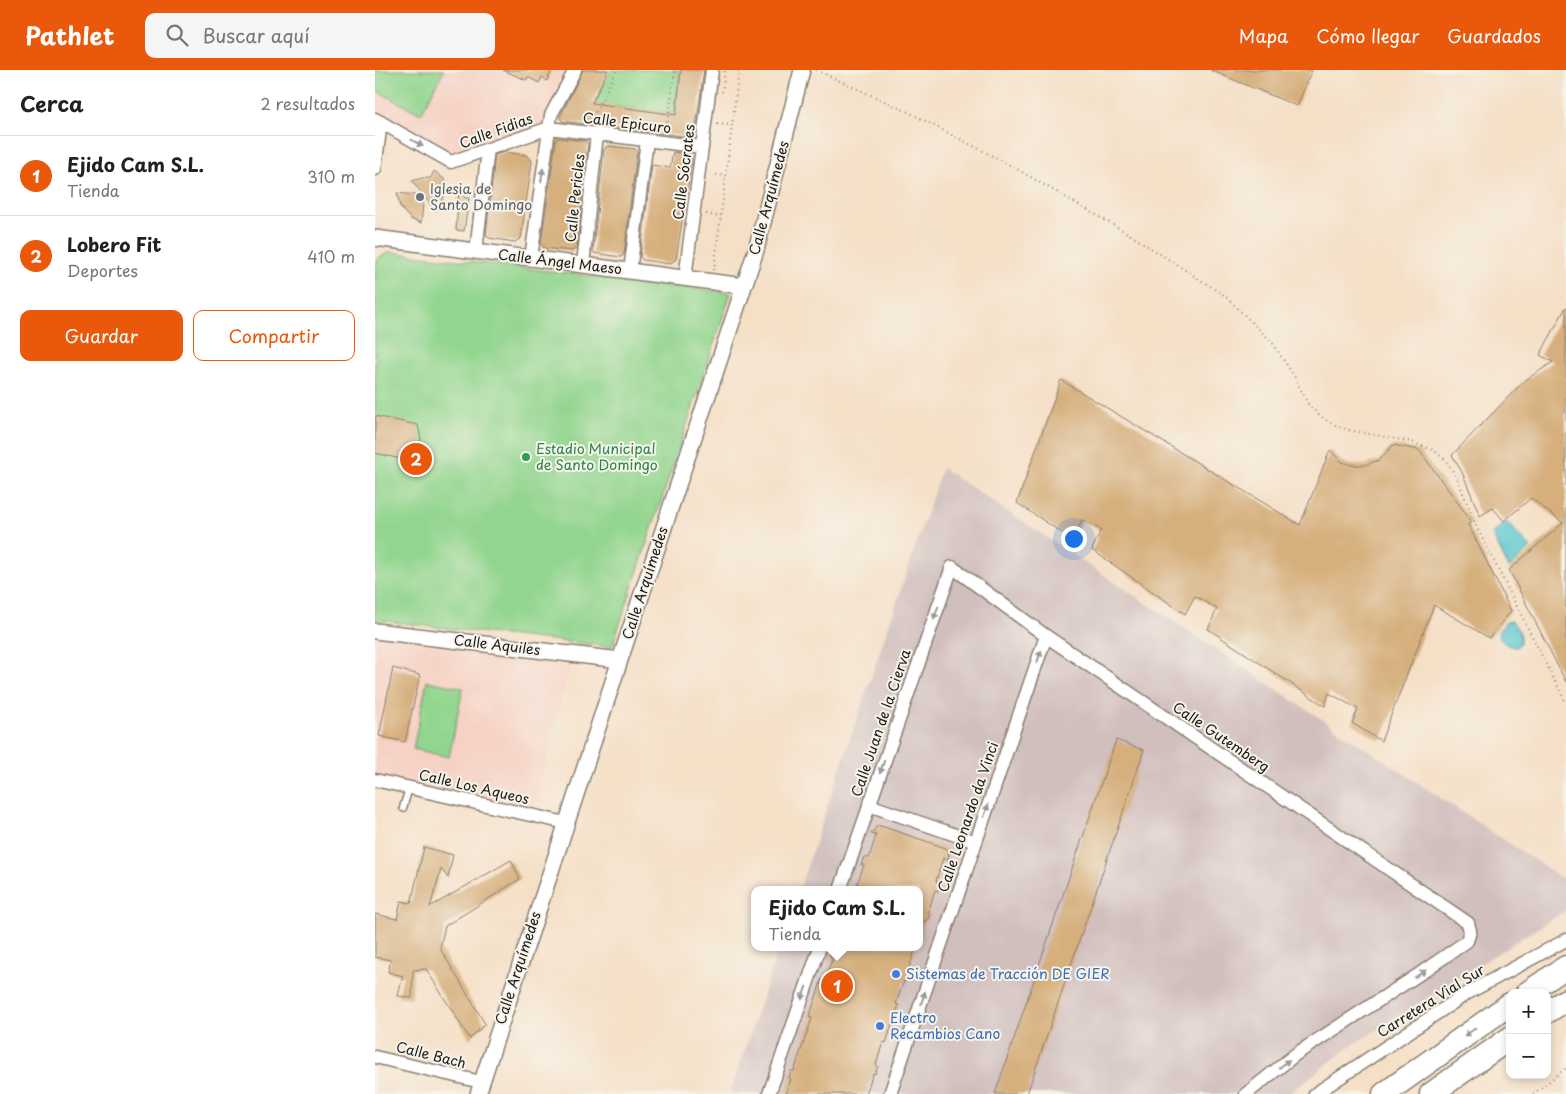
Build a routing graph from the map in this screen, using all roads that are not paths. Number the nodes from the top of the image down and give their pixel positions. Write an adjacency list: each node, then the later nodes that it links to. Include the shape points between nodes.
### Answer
1 (575, 70): 5 (street, via 551,115)
2 (712, 70): 8 (street, Calle Sócrates)
3 (803, 70): 17 (street, Calle Arquímedes)
4 (378, 120): 9 (street, Calle Fidias, one-way to 9, via 451,162); 10 (street)
5 (549, 128): 6 (street, Calle Epicuro); 9 (street, Calle Fidias); 13 (street, one-way to 5)
6 (591, 133): 7 (street, Calle Epicuro); 14 (street, Calle Pericles)
7 (647, 140): 8 (street, Calle Epicuro); 15 (street)
8 (702, 147): 16 (street, Calle Sócrates)
9 (488, 149): 12 (street)
10 (375, 169)
11 (375, 238): 12 (street, Calle Ángel Maeso)
12 (476, 251): 13 (street, Calle Ángel Maeso)
13 (531, 258): 14 (street, Calle Ángel Maeso)
14 (583, 265): 15 (street, Calle Ángel Maeso)
15 (630, 271): 16 (street, Calle Ángel Maeso)
16 (685, 278): 17 (street, Calle Ángel Maeso)
17 (744, 286): 21 (street, Calle Arquímedes)
18 (952, 567): 20 (street, Calle Gutemberg); 24 (street, Calle Juan de la Cierva, one-way to 24)
19 (375, 631): 21 (street, Calle Aquiles)
20 (1047, 636): 27 (street, Calle Leonardo da Vinci, one-way to 20); 41 (street, Calle Gutemberg, one-way to 20, via 1296,1054 1467,941 1468,923)
21 (619, 660): 26 (street, Calle Arquímedes)
22 (375, 780): 23 (street, Calle Los Aqueos)
23 (409, 788): 25 (lane); 26 (street, Calle Los Aqueos)
24 (869, 805): 27 (street); 28 (street, Calle Juan de la Cierva)
25 (403, 808)
26 (566, 823): 38 (street, Calle Arquímedes)
27 (976, 842): 40 (street, Calle Leonardo da Vinci, one-way to 27)
28 (841, 886)
29 (1566, 940): 42 (street, Carretera Vial Sur, via 1466,994)
30 (819, 951): 39 (street, one-way to 39)
31 (1566, 967): 32 (highway)
32 (1533, 989)
33 (1566, 1000): 35 (highway)
34 (1506, 1007): 43 (highway, one-way to 43)
35 (1551, 1009)
36 (1506, 1041): 44 (highway)
37 (375, 1057): 38 (street, Calle Bach)
38 (479, 1088)
39 (769, 1094)
40 (890, 1094)
41 (1246, 1094)
42 (1315, 1094)
43 (1384, 1094)
44 (1431, 1094)

